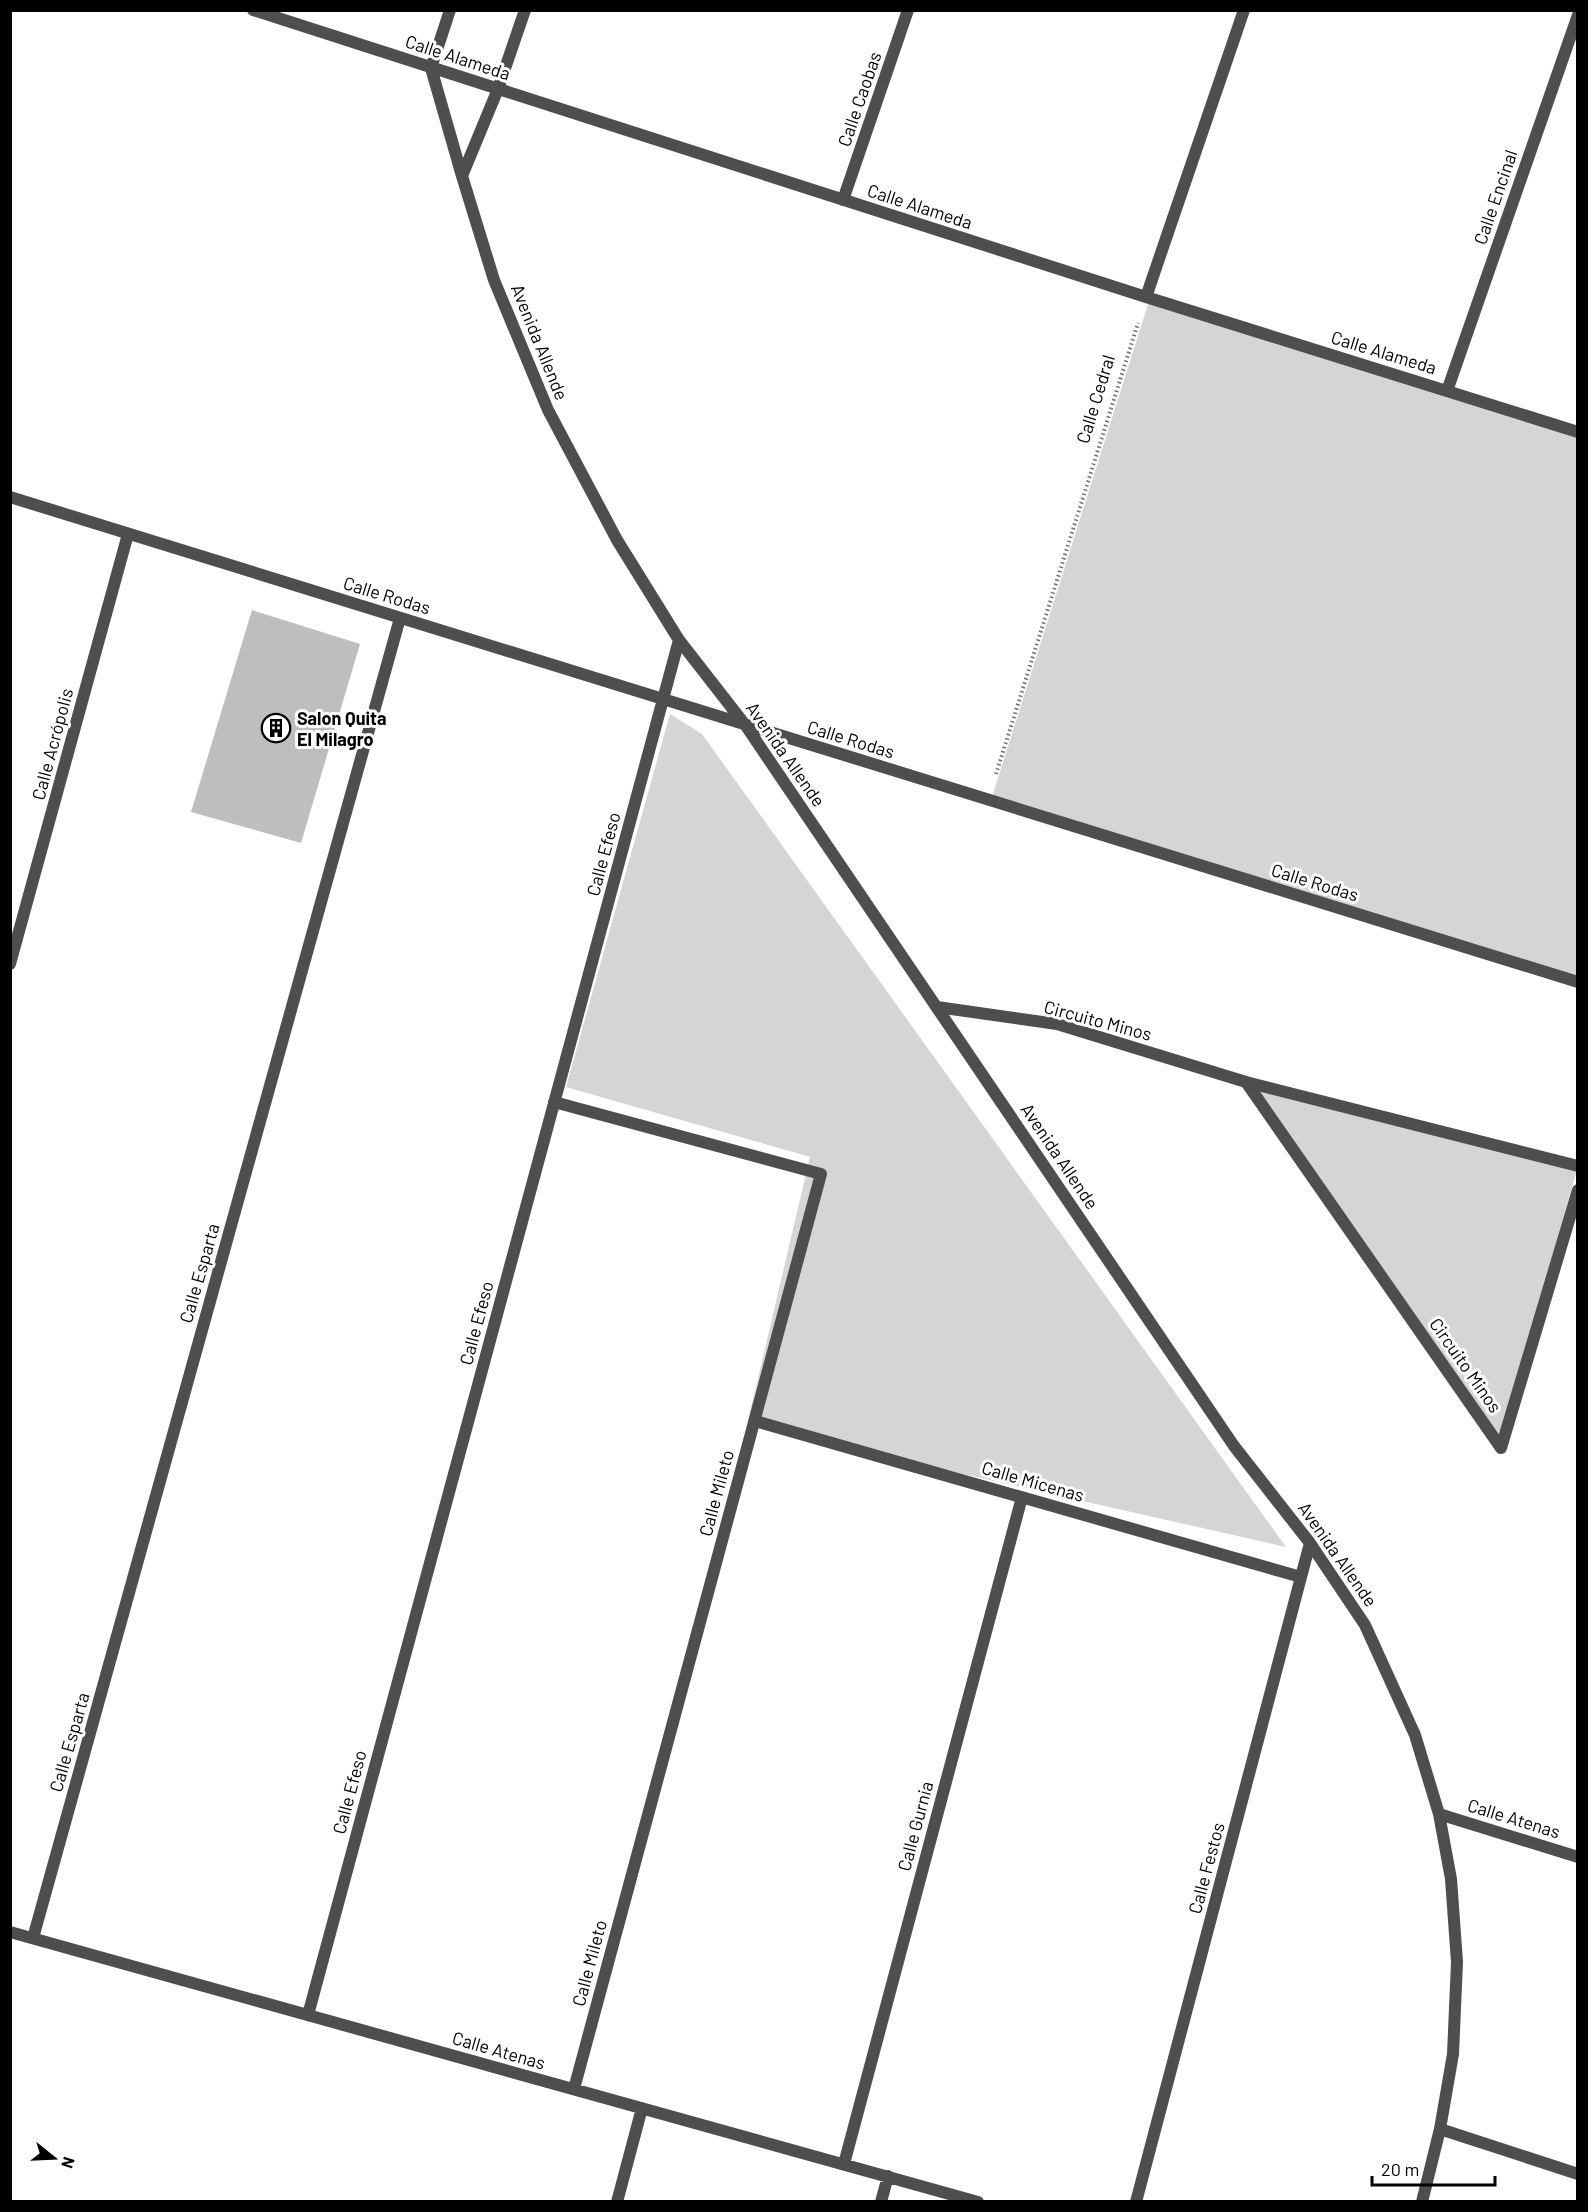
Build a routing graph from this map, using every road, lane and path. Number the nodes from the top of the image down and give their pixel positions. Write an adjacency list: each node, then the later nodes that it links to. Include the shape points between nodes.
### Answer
1 (253, 10): 7 (street, Calle Alameda)
2 (450, 10): 7 (street)
3 (525, 10): 8 (street)
4 (908, 10): 10 (street, Calle Caobas)
5 (1244, 10): 11 (street)
6 (1578, 15): 12 (street, Calle Encinal)
7 (431, 68): 8 (street, Calle Alameda); 9 (street, Avenida Allende)
8 (498, 89): 9 (street); 10 (street, Calle Alameda)
9 (462, 176): 17 (street, Avenida Allende, via 494,280 548,410 617,540)
10 (843, 200): 11 (street, Calle Alameda)
11 (1146, 297): 12 (street, Calle Alameda); 20 (path, Calle Cedral)
12 (1447, 391): 13 (street, Calle Alameda)
13 (1578, 432)
14 (10, 497): 15 (street, Calle Rodas)
15 (128, 534): 16 (street, Calle Rodas); 21 (street, Calle Acrópolis)
16 (400, 618): 18 (street, Calle Rodas); 35 (street, Calle Esparta)
17 (679, 640): 18 (street, Calle Efeso); 19 (street, Avenida Allende)
18 (663, 700): 19 (street, Calle Rodas); 25 (street, Calle Efeso)
19 (746, 726): 20 (street, Calle Rodas); 23 (street, Avenida Allende)
20 (988, 800): 22 (street, Calle Rodas)
21 (10, 964)
22 (1578, 982)
23 (937, 1007): 24 (street, Circuito Minos, via 1057,1024); 30 (street, Avenida Allende, via 1234,1446)
24 (1246, 1082): 26 (street, Circuito Minos); 27 (street, Circuito Minos, via 1501,1448)
25 (554, 1102): 28 (street, Calle Mileto, via 821,1174); 36 (street, Calle Efeso)
26 (1578, 1166)
27 (1578, 1190)
28 (754, 1421): 29 (street, Calle Micenas); 37 (street, Calle Mileto)
29 (1022, 1497): 31 (street, Calle Micenas); 40 (street, Calle Gurnia)
30 (1310, 1543): 31 (street, Calle Festos); 32 (street, Avenida Allende, via 1365,1625 1416,1735)
31 (1301, 1577): 46 (street, Calle Festos)
32 (1439, 1814): 33 (street, Calle Atenas); 39 (street, Avenida Allende, via 1451,1879 1457,1962 1453,2054)
33 (1578, 1857)
34 (10, 1932): 35 (street, Calle Atenas)
35 (33, 1938): 36 (street, Calle Atenas)
36 (308, 2015): 37 (street, Calle Atenas)
37 (574, 2089): 38 (street, Calle Atenas)
38 (642, 2108): 40 (street, Calle Atenas); 43 (street)
39 (1440, 2129): 41 (street); 47 (street, Avenida Allende)
40 (844, 2164): 42 (street, Calle Atenas)
41 (1578, 2174)
42 (888, 2176): 44 (street); 45 (street, Calle Atenas)
43 (617, 2202)
44 (881, 2202)
45 (978, 2202)
46 (1136, 2202)
47 (1422, 2202)

